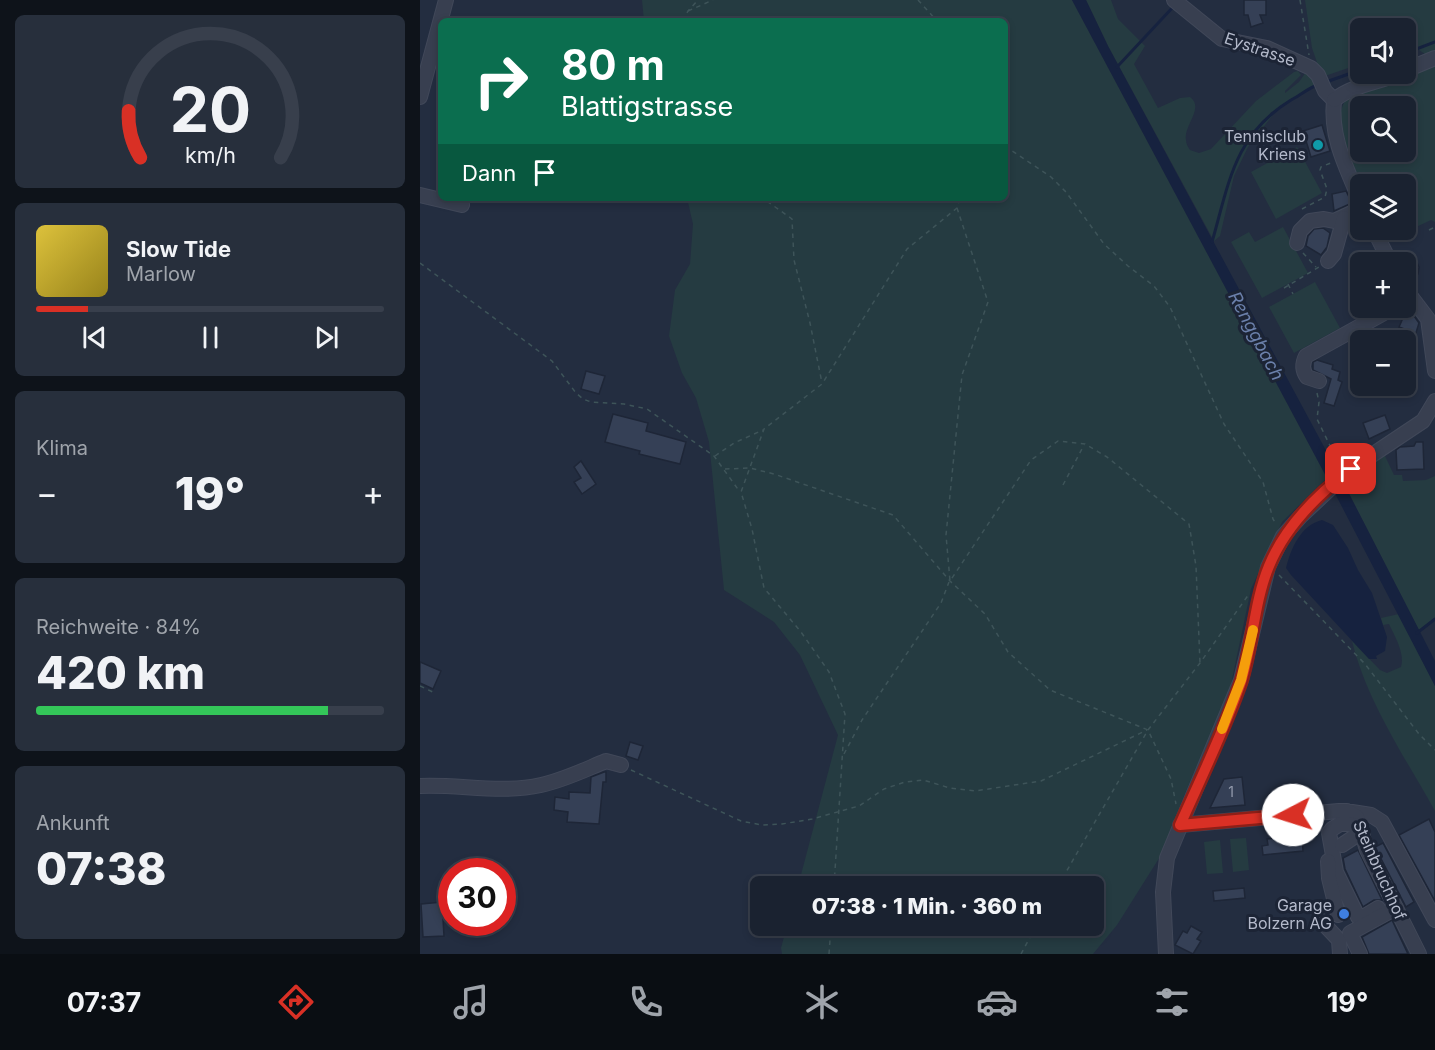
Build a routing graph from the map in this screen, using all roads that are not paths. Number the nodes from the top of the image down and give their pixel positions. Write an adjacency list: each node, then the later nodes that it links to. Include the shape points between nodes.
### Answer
1 (446, 0): 3 (street)
2 (1174, 0): 9 (street, Eystrasse, via 1222,39 1267,48 1315,71)
3 (439, 18)
4 (438, 20): 5 (street)
5 (426, 50): 10 (street)
6 (1435, 58): 7 (street)
7 (1416, 66)
8 (1366, 84): 9 (street)
9 (1330, 96): 11 (street, via 1334,134)
10 (420, 97)
11 (1350, 177)
12 (420, 195): 13 (street)
13 (438, 200)
14 (443, 201): 15 (street)
15 (462, 206)
16 (1350, 215): 17 (street)
17 (1344, 218): 18 (street, via 1310,221 1300,231); 19 (street, via 1334,254)
18 (1298, 243)
19 (1322, 264)
20 (1416, 305): 22 (street, via 1428,319)
21 (1382, 318): 23 (street, via 1306,356 1304,372)
22 (1435, 371)
23 (1319, 381)
24 (1434, 405): 26 (street, via 1423,421)
25 (1398, 422): 26 (street)
26 (1403, 435): 30 (street, via 1342,472 1283,536 1268,567 1241,680)
27 (621, 765): 28 (street, via 606,761 577,775 519,788)
28 (420, 786)
29 (1352, 812): 30 (street, Steinbruchhof); 31 (street, Steinbruchhof); 37 (street, via 1371,815 1382,822)
30 (1180, 825): 38 (street, via 1164,877)
31 (1361, 831): 32 (street); 32 (street, via 1340,824 1332,829); 34 (street, Steinbruchhof)
32 (1335, 842): 33 (street, via 1332,846 1336,872 1358,917); 35 (street, via 1327,847)
33 (1378, 908)
34 (1396, 908): 40 (street, via 1350,933); 41 (street, Steinbruchhof)
35 (1338, 915)
36 (1320, 920): 39 (street, via 1339,940)
37 (1435, 920)
38 (1166, 954)
39 (1340, 954)
40 (1360, 954)
41 (1419, 954)

